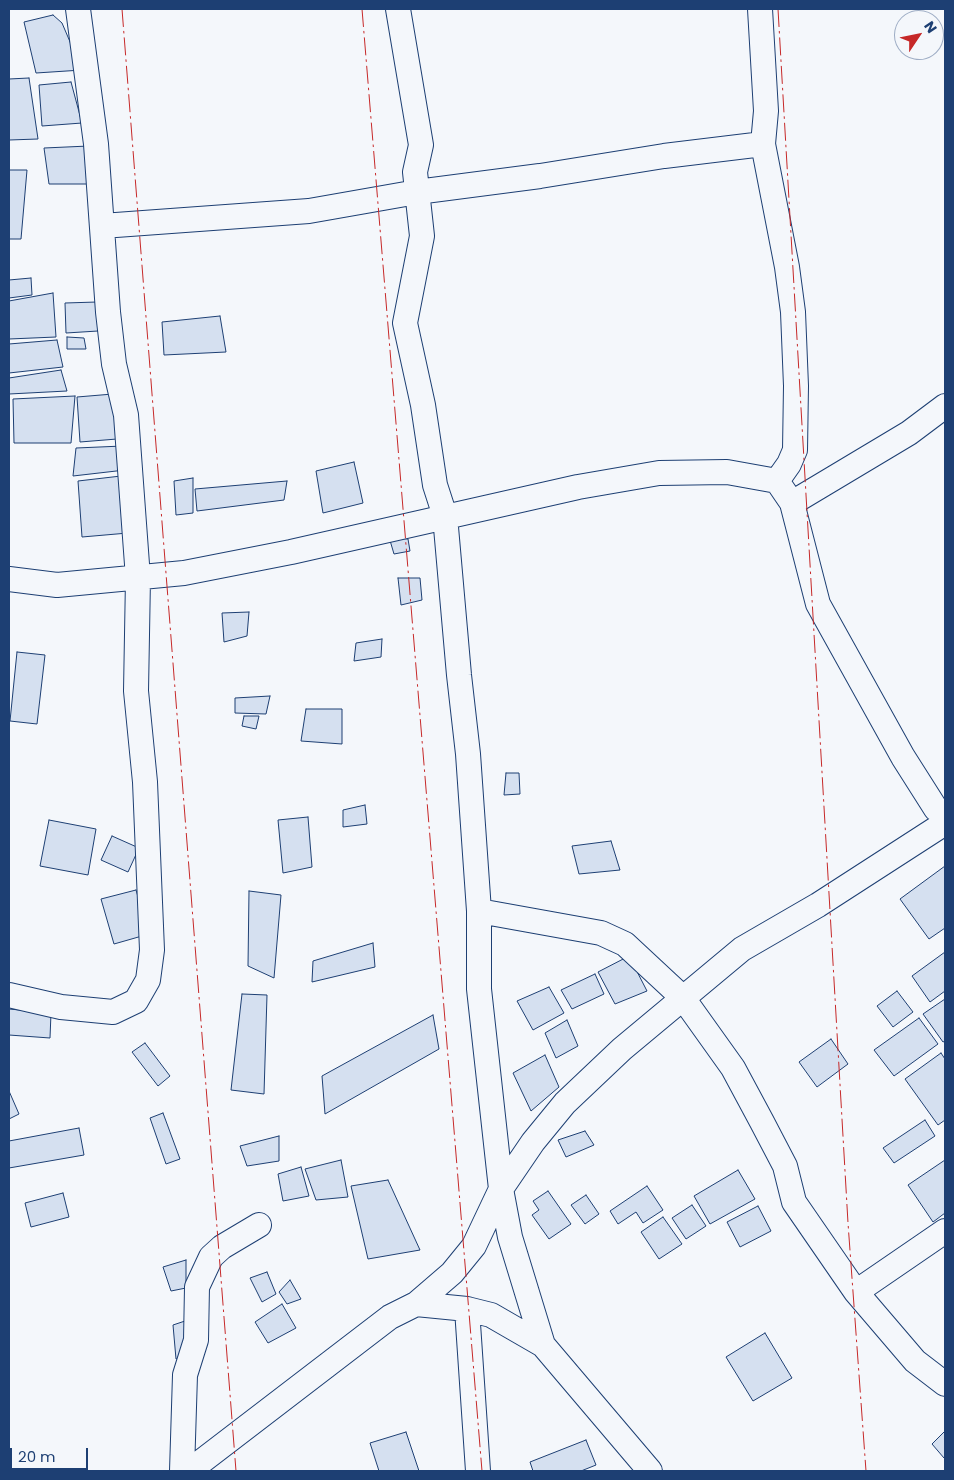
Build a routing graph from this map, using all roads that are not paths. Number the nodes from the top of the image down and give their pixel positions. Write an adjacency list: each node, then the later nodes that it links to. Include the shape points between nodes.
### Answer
1 (78, 9): 6 (street, via 96,144)
2 (398, 9): 5 (street, via 421,145 416,172)
3 (760, 9): 4 (street, via 766,111)
4 (763, 144): 5 (street); 8 (street, via 793,312 795,450)
5 (418, 192): 6 (street, via 309,211); 10 (street, via 422,236 405,323 423,404 435,485)
6 (102, 226): 11 (street, via 114,364 126,415)
7 (945, 406): 9 (street, via 909,433)
8 (777, 481): 9 (street); 10 (street, via 727,472 659,473)
9 (792, 503): 13 (street, via 818,604 903,758 936,809)
10 (445, 516): 11 (street, via 281,554 184,573); 15 (street, via 468,754)
11 (138, 578): 12 (street, via 57,585); 16 (street, via 136,691 145,782 152,950 148,980 136,1000 113,1012 61,1007)
12 (9, 579)
13 (945, 814)
14 (945, 824): 17 (street, via 742,949)
15 (479, 911): 17 (street, via 601,933 625,944); 18 (street, via 478,989)
16 (9, 995)
17 (683, 998): 18 (street, via 565,1103); 21 (street, via 733,1068 785,1166 794,1202)
18 (501, 1189): 22 (street, via 474,1246 452,1273); 24 (street, via 510,1238)
19 (259, 1226): 26 (street, via 211,1257 197,1287 196,1340 185,1375)
20 (945, 1230): 21 (street)
21 (856, 1292): 25 (street, via 915,1361)
22 (416, 1304): 23 (street); 27 (street, via 390,1317)
23 (467, 1308): 24 (street, via 491,1315); 28 (street)
24 (543, 1345): 29 (street)
25 (945, 1384)
26 (182, 1471)
27 (190, 1471)
28 (478, 1471)
29 (650, 1471)

